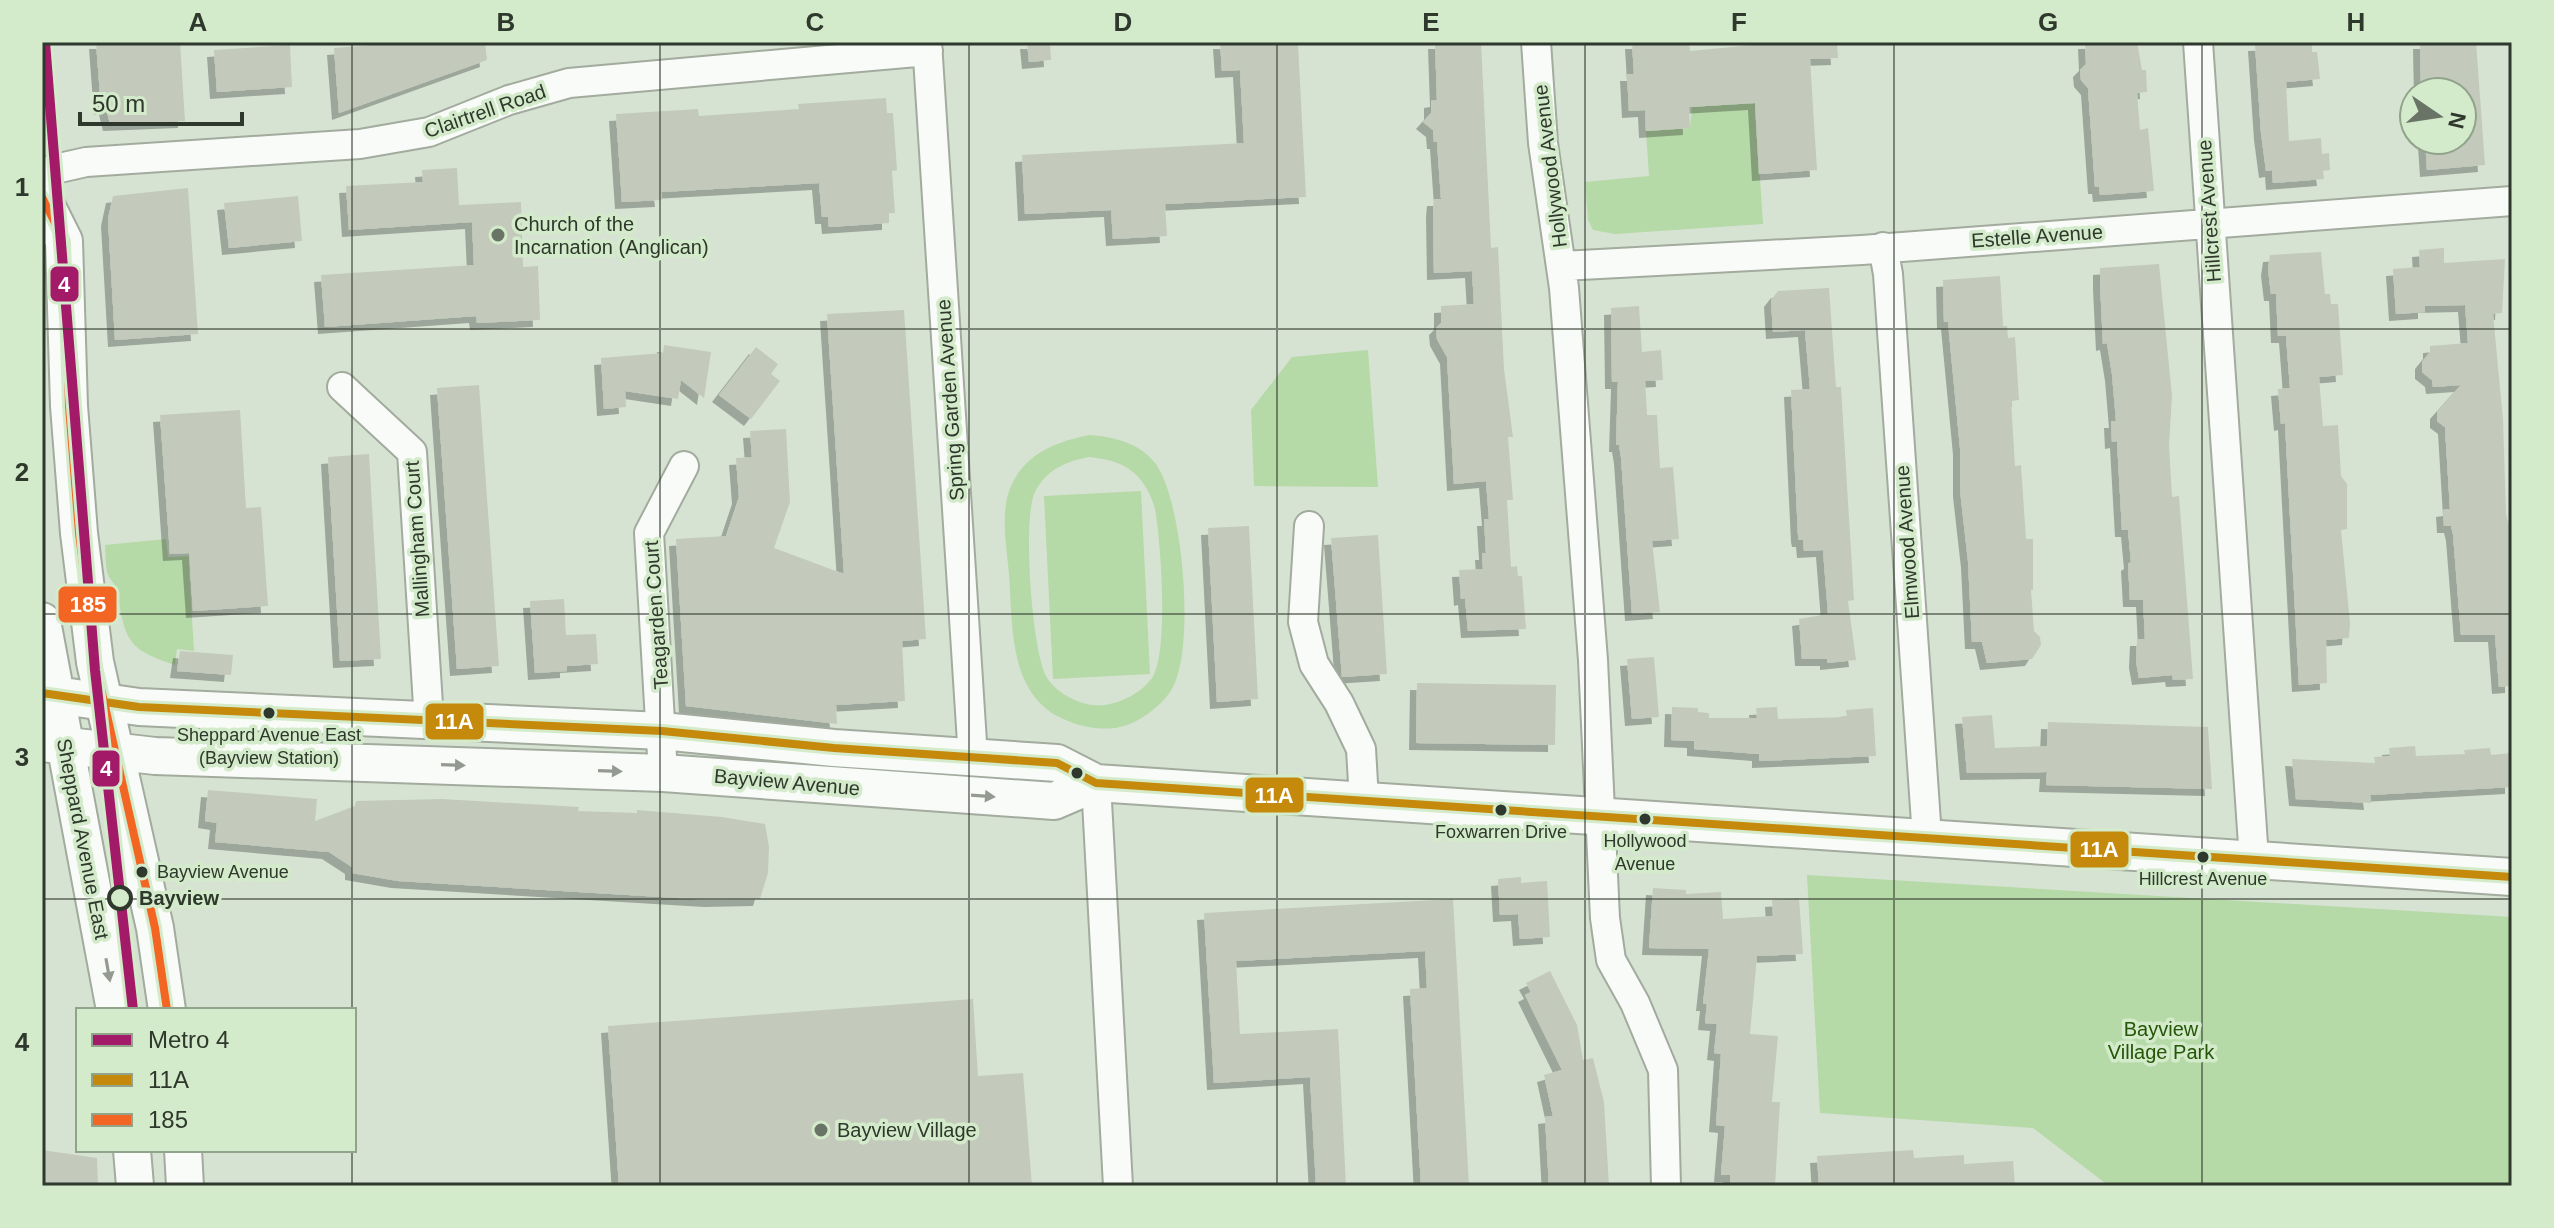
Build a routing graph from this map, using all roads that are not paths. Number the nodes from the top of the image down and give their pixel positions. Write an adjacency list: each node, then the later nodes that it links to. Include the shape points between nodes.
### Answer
1 (1536, 42): 9 (street, Hollywood Avenue, via 1543,143)
2 (2198, 42): 7 (street, Hillcrest Avenue)
3 (928, 47): 4 (street, Clairtrell Road, via 569,83 429,132 360,144 86,162); 20 (street, Spring Garden Avenue)
4 (42, 172)
5 (42, 197): 15 (main road, via 64,241 79,533)
6 (2512, 201): 7 (street, Estelle Avenue)
7 (2210, 225): 8 (street, Estelle Avenue); 27 (street, Hillcrest Avenue)
8 (1883, 247): 9 (street, Estelle Avenue); 26 (street, Elmwood Avenue)
9 (1562, 266): 25 (street, Hollywood Avenue)
10 (342, 387): 16 (street, Mallingham Court, via 412,452)
11 (684, 466): 17 (street, Teagarden Court, via 649,533)
12 (1309, 526): 24 (street, via 1303,622 1314,664 1361,749)
13 (42, 621): 14 (main road, Sheppard Avenue East)
14 (48, 694): 15 (main road, Bayview Avenue); 18 (main road, Sheppard Avenue East)
15 (104, 702): 16 (main road, Bayview Avenue); 19 (main road)
16 (429, 721): 17 (main road, Bayview Avenue)
17 (662, 731): 20 (main road, Bayview Avenue); 21 (street, Teagarden Court)
18 (53, 745): 19 (main road, Bayview Avenue); 29 (main road, Sheppard Avenue East, one-way to 29)
19 (115, 752): 21 (main road, Bayview Avenue, one-way to 21); 30 (main road, via 155,928)
20 (973, 758): 22 (main road, Bayview Avenue, via 1057,763); 23 (main road, via 960,772 908,769)
21 (663, 773): 23 (main road, Bayview Avenue)
22 (1096, 783): 23 (main road, Bayview Avenue, one-way to 22, via 1054,801); 24 (main road, Bayview Avenue); 35 (street)
23 (849, 786)
24 (1364, 800): 25 (main road, Bayview Avenue)
25 (1600, 816): 26 (main road, Bayview Avenue); 36 (street, via 1611,960 1663,1070)
26 (1927, 837): 27 (main road, Bayview Avenue)
27 (2254, 859): 28 (main road, Bayview Avenue)
28 (2512, 877)
29 (115, 1008)
30 (167, 1008)
31 (132, 1152): 33 (main road)
32 (183, 1152): 34 (main road)
33 (135, 1186)
34 (185, 1186)
35 (1118, 1186)
36 (1666, 1186)

